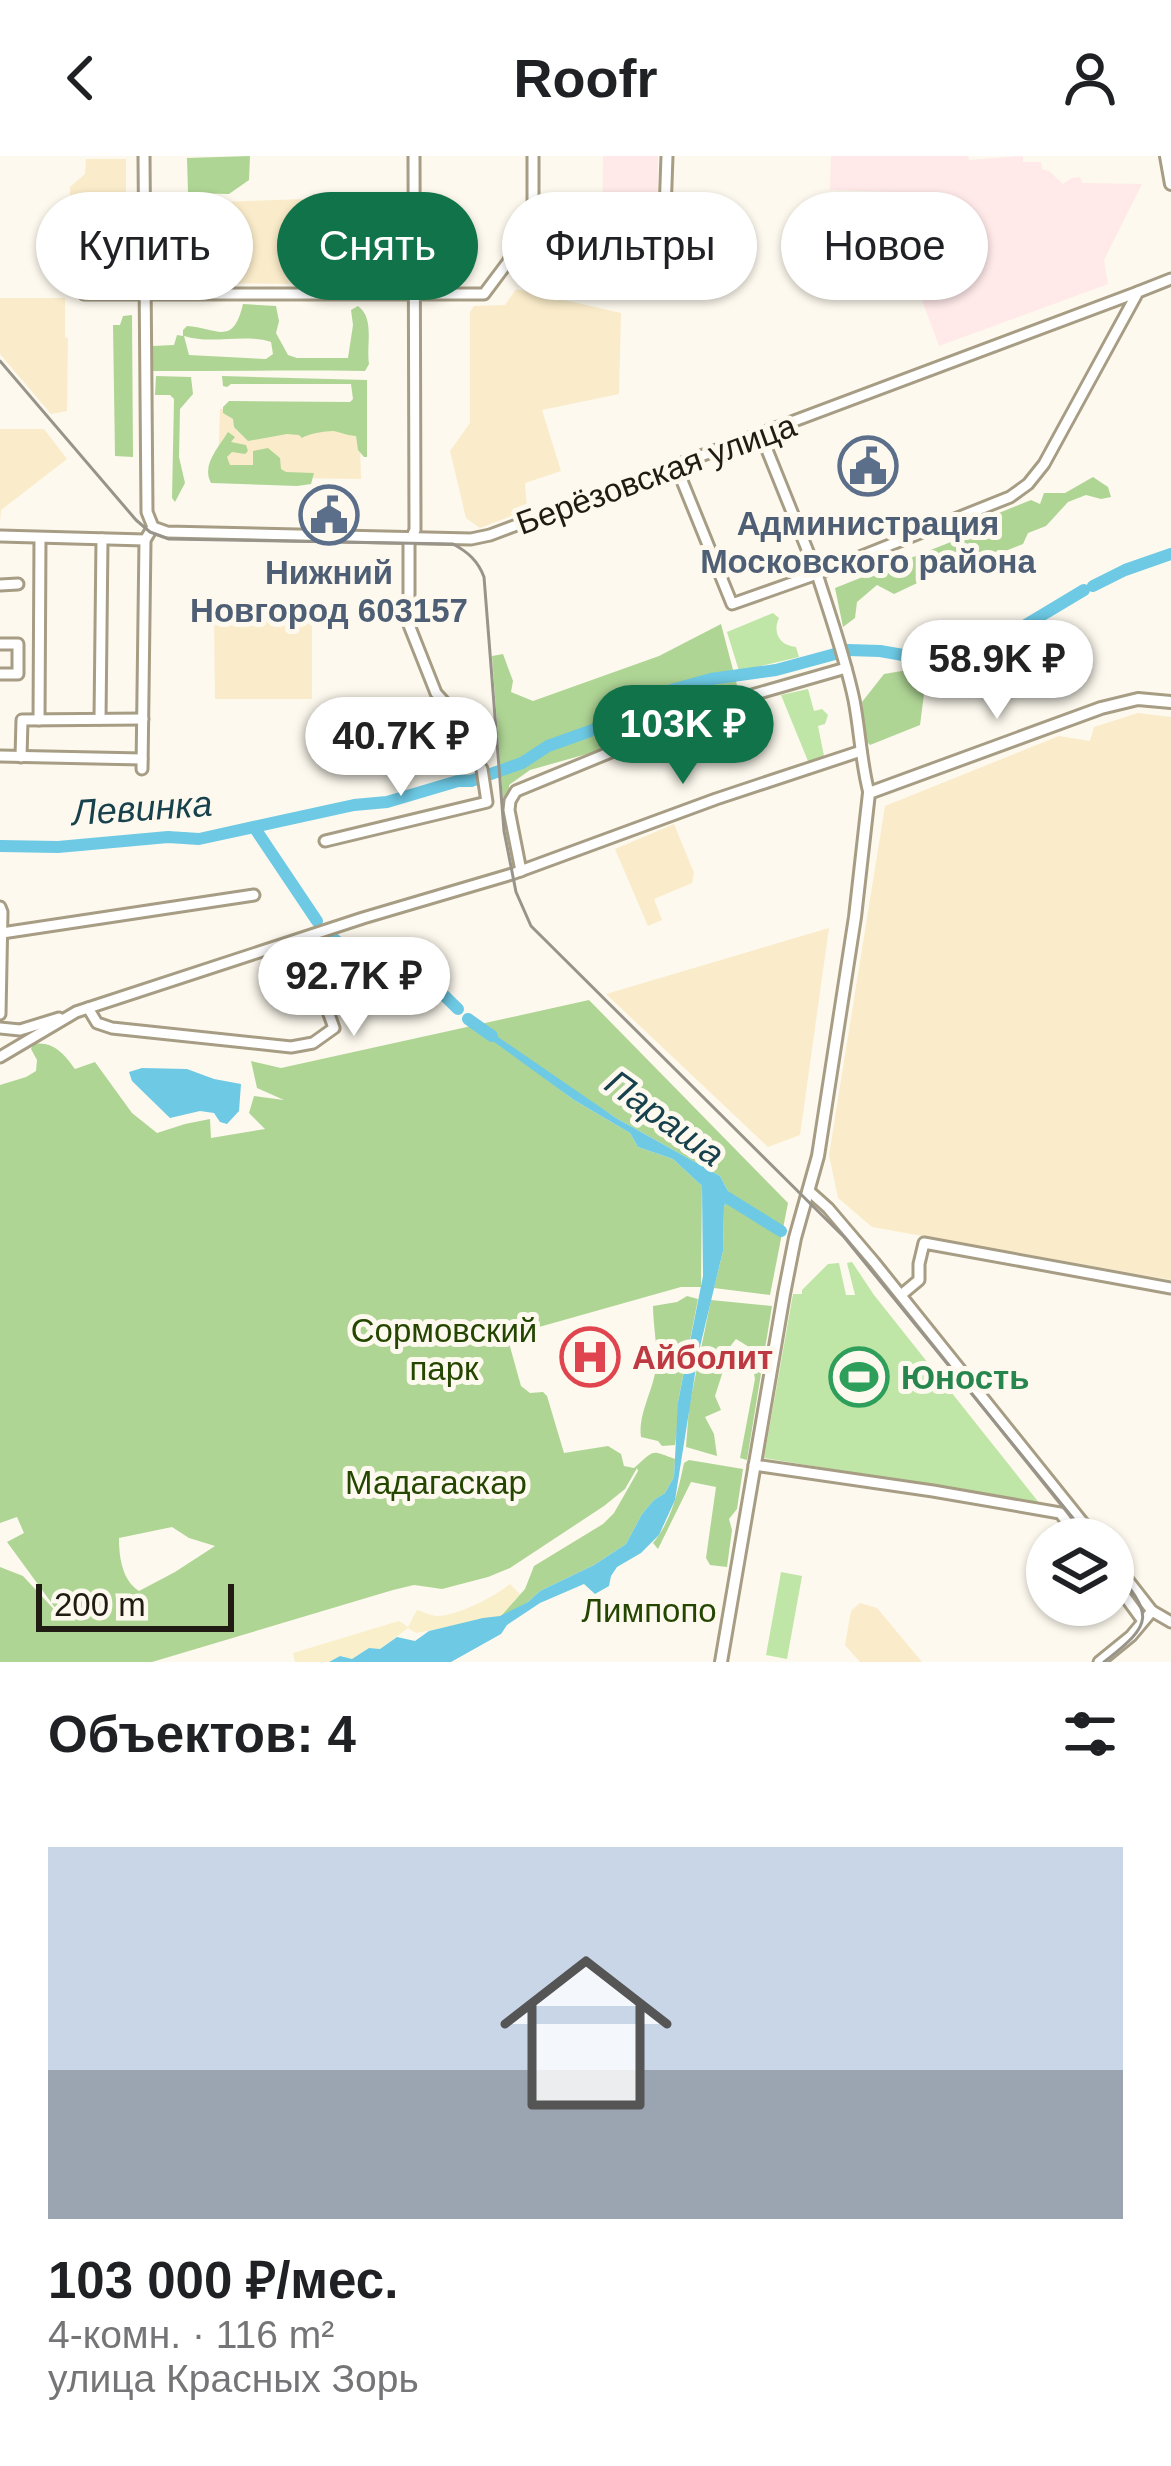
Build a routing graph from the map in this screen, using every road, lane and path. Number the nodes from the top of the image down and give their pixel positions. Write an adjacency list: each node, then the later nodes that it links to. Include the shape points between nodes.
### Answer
1 (144, 156): 7 (street)
2 (414, 156): 8 (street)
3 (533, 156): 12 (street, via 533,214 508,262)
4 (667, 156): 9 (street)
5 (1166, 156): 6 (main road)
6 (1171, 184)
7 (144, 192)
8 (414, 192)
9 (666, 192)
10 (1171, 279): 11 (street, Берёзовская улица)
11 (1138, 292): 15 (street, Берёзовская улица); 23 (street, via 1028,484)
12 (478, 295)
13 (145, 300): 17 (street)
14 (415, 300): 19 (street)
15 (761, 435): 16 (street, Берёзовская улица); 23 (street)
16 (676, 466): 19 (street, Берёзовская улица, via 490,535); 23 (street, via 732,604)
17 (153, 527): 19 (street, Берёзовская улица); 22 (street)
18 (0, 536): 20 (street)
19 (412, 536): 37 (street, via 410,625 436,693 482,769 487,802)
20 (40, 538): 21 (street); 32 (street)
21 (102, 539): 22 (street); 30 (street)
22 (145, 540): 31 (street)
23 (817, 574): 27 (street)
24 (19, 584): 25 (street)
25 (0, 585)
26 (0, 644): 28 (street, via 18,644 18,674)
27 (846, 668): 33 (street); 38 (street, via 745,697 516,791 509,810)
28 (0, 674)
29 (1171, 702): 36 (main road, via 1101,708)
30 (100, 719): 31 (street); 32 (street)
31 (143, 719): 35 (street, via 142,764)
32 (39, 720): 35 (street, via 22,720)
33 (861, 751): 36 (street); 38 (street)
34 (0, 756): 35 (street)
35 (21, 757)
36 (869, 793): 48 (main road)
37 (325, 841)
38 (521, 871): 43 (street)
39 (254, 895): 41 (street)
40 (0, 907): 41 (street)
41 (2, 933): 45 (street)
42 (323, 968): 43 (street, via 318,984 334,1028 313,1043 112,1028)
43 (88, 1008): 44 (street)
44 (76, 1012): 46 (street, via 20,1030); 47 (street)
45 (0, 1015)
46 (0, 1028)
47 (0, 1057)
48 (809, 1191): 50 (street); 51 (main road)
49 (1171, 1288): 50 (street, via 924,1244 919,1280)
50 (901, 1295): 52 (street)
51 (754, 1465): 53 (street); 61 (main road)
52 (1070, 1505): 53 (street); 55 (street)
53 (1060, 1513): 54 (street)
54 (1064, 1518)
55 (1080, 1518)
56 (1134, 1588): 58 (street)
57 (1134, 1610): 59 (street)
58 (1152, 1611): 59 (street); 60 (street)
59 (1142, 1621): 62 (street)
60 (1171, 1622)
61 (721, 1662)
62 (1100, 1662)

